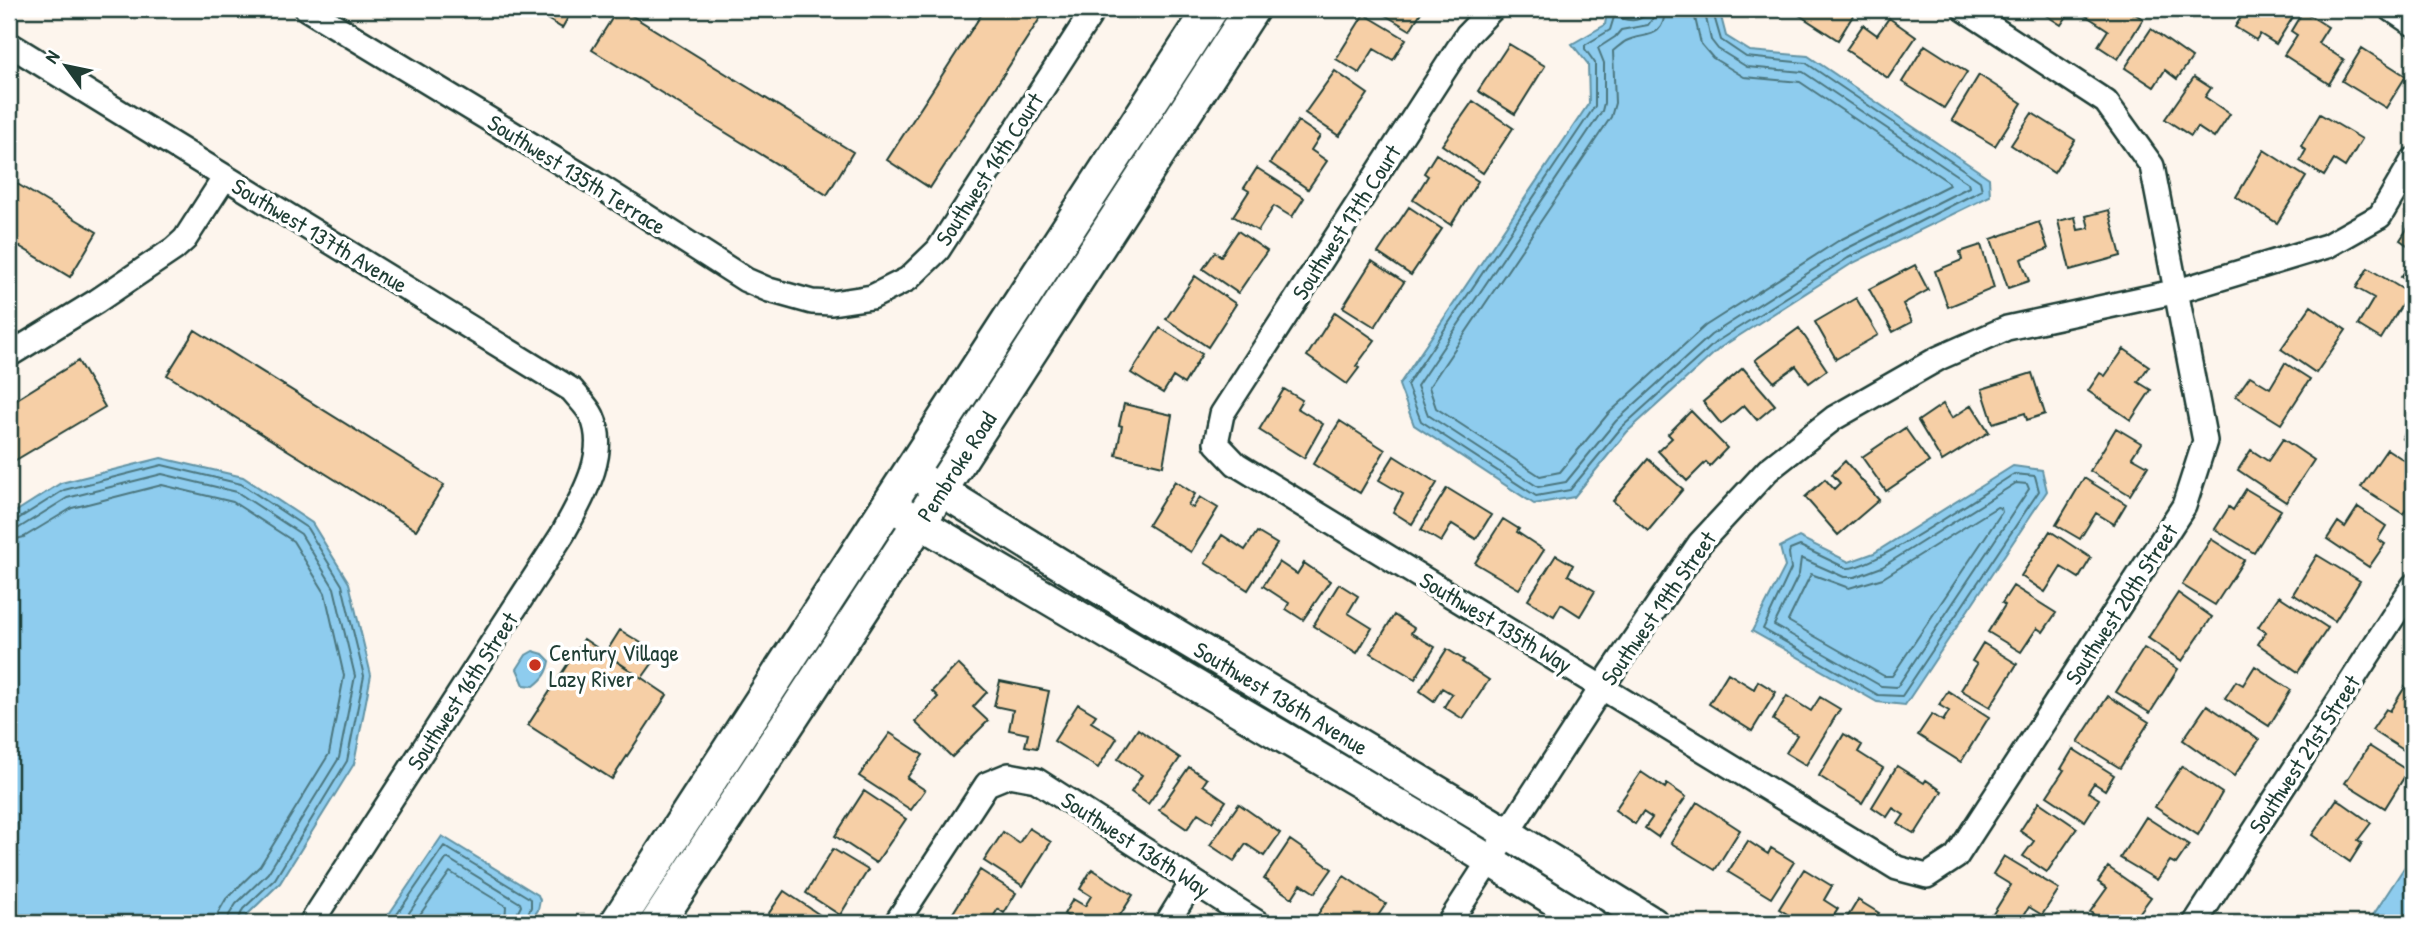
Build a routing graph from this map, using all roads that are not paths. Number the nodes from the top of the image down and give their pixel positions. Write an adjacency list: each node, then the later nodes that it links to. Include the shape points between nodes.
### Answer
1 (307, 9): 13 (street, Southwest 135th Terrace, via 747,280 812,302)
2 (1094, 9): 13 (street, Southwest 16th Court, via 937,250 908,279)
3 (1211, 9): 17 (main road, Pembroke Road)
4 (1252, 9): 18 (main road, Pembroke Road)
5 (1492, 9): 15 (street, Southwest 17th Court, via 1466,35 1222,414)
6 (1964, 9): 12 (street, Southwest 20th Street, via 2106,102 2152,166)
7 (2390, 9): 8 (street)
8 (2413, 24)
9 (9, 44): 11 (street, Southwest 137th Avenue)
10 (2413, 160): 12 (street, Southwest 19th Street, via 2380,215 2327,246)
11 (225, 177): 14 (street, via 174,250); 16 (street, Southwest 137th Avenue, via 572,390 593,417)
12 (2178, 291): 22 (street, Southwest 19th Street, via 2007,328 1939,358 1834,418 1768,470 1700,543); 25 (street, Southwest 20th Street, via 2205,440 2184,506 1956,857)
13 (858, 300)
14 (9, 355)
15 (1216, 443): 22 (street, Southwest 135th Way, via 1236,464)
16 (599, 451): 27 (street, Southwest 16th Street, via 586,490 550,556)
17 (909, 471): 18 (street, Southwest 136th Avenue); 19 (main road, Pembroke Road)
18 (941, 490): 20 (main road, Pembroke Road); 23 (street, Southwest 136th Avenue)
19 (888, 504): 20 (street, Southwest 136th Avenue); 28 (main road, Pembroke Road)
20 (919, 523): 24 (street, Southwest 136th Avenue); 29 (main road, Pembroke Road)
21 (2413, 586): 36 (street, Southwest 21st Street)
22 (1602, 687): 23 (street, Southwest 19th Street); 25 (street, Southwest 135th Way, via 1897,868)
23 (1507, 833): 24 (street, Southwest 19th Street); 35 (street, Southwest 136th Avenue)
24 (1490, 861): 33 (street, Southwest 19th Street); 34 (street, Southwest 136th Avenue)
25 (1927, 876)
26 (1194, 881): 30 (street, Southwest 136th Way, via 1036,780 1010,775 987,784); 31 (street); 32 (street, Southwest 136th Way)
27 (311, 923)
28 (617, 923)
29 (657, 923)
30 (895, 923)
31 (1167, 923)
32 (1258, 923)
33 (1449, 923)
34 (1591, 923)
35 (1653, 923)
36 (2195, 923)

